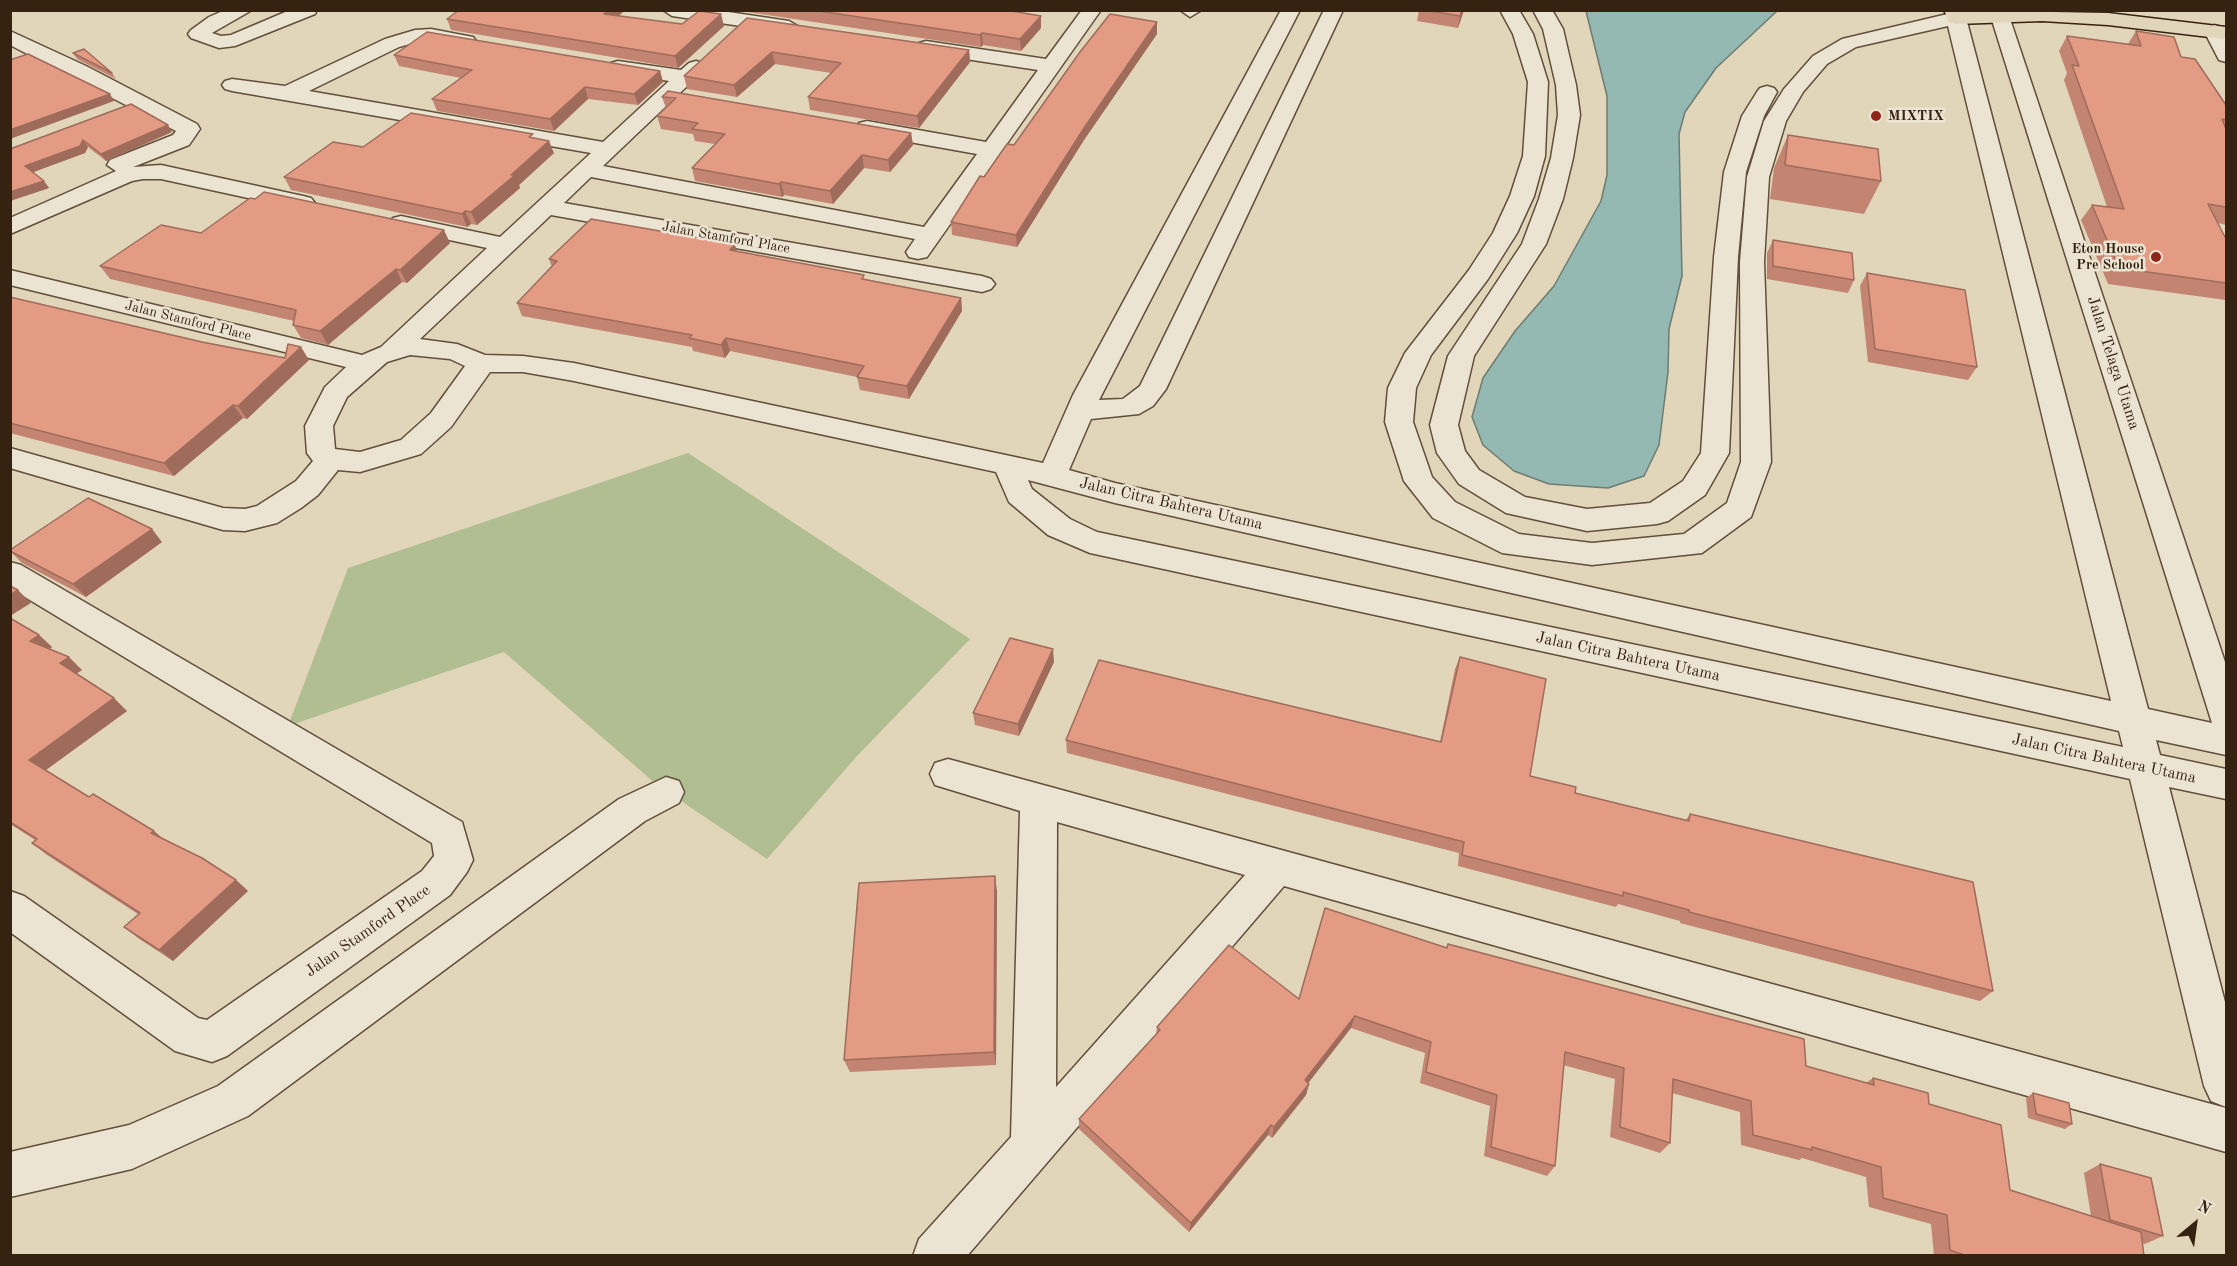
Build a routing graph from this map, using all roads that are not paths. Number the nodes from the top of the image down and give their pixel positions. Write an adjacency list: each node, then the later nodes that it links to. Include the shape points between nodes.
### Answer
1 (243, 10): 2 (street, via 198,34 219,42 235,39)
2 (308, 10)
3 (1092, 10): 22 (street)
4 (1291, 10): 45 (street)
5 (1334, 10): 45 (street, via 1152,389 1129,408)
6 (1509, 10): 11 (street, via 1523,34 1538,82 1534,156 1505,233 1479,274 1418,353 1402,388 1399,422 1419,481 1444,510 1513,545 1592,554 1691,545 1740,510 1756,462 1752,262 1758,177 1775,121 1794,88 1820,60 1849,43)
7 (1542, 10): 8 (street, via 1553,29 1566,85 1569,115 1562,158 1534,244 1461,356 1444,425 1451,453 1469,477 1517,506 1587,520 1657,513 1694,488 1715,453 1735,172 1752,116 1773,83 1800,53 1830,35)
8 (1928, 10)
9 (678, 11): 12 (street)
10 (2016, 13): 11 (main road); 14 (main road); 51 (street, Jalan Telaga Utama)
11 (1954, 14): 52 (street)
12 (745, 20): 13 (street); 16 (street)
13 (804, 29)
14 (2220, 32): 20 (street)
15 (10, 37): 26 (street)
16 (728, 37)
17 (487, 45): 25 (street, via 415,36 392,43)
18 (910, 45): 22 (street)
19 (710, 53): 24 (street)
20 (2226, 56)
21 (603, 64): 24 (street)
22 (1052, 66): 30 (street)
23 (232, 85): 25 (street)
24 (687, 87): 29 (street, via 667,93)
25 (288, 93): 29 (street)
26 (136, 102): 27 (street); 32 (street, via 189,132 182,140)
27 (111, 112)
28 (841, 124): 30 (street)
29 (608, 148): 31 (street)
30 (992, 150): 37 (street)
31 (585, 170): 34 (street); 37 (street)
32 (10, 207)
33 (321, 207): 36 (street, via 161,172 143,172 126,175)
34 (546, 207): 38 (street); 39 (street, Jalan Stamford Place)
35 (377, 218): 38 (street)
36 (10, 226)
37 (930, 235): 39 (street)
38 (505, 245): 42 (street)
39 (906, 269): 41 (street, Jalan Stamford Place)
40 (10, 277): 44 (street, Jalan Stamford Place)
41 (982, 284)
42 (392, 350): 43 (street, via 427,347 457,352); 44 (street)
43 (480, 363): 47 (street, via 463,393 434,429 411,447 360,462); 48 (street, Jalan Citra Bahtera Utama, via 523,364 574,372)
44 (366, 364): 47 (street, via 335,393 323,417 319,441 321,453)
45 (1080, 410): 49 (street)
46 (10, 458): 47 (street, via 223,519 245,520 266,515 290,501 307,488)
47 (330, 460)
48 (1007, 465): 49 (street, Jalan Citra Bahtera Utama); 54 (street, Jalan Citra Bahtera Utama, via 1020,495 1059,526 1090,542)
49 (1052, 475): 52 (street, Jalan Citra Bahtera Utama, via 1114,493)
50 (10, 573): 60 (street, Jalan Stamford Place, via 449,834 454,860 436,883 212,1041 190,1037)
51 (2226, 716)
52 (2133, 719): 53 (street, Jalan Citra Bahtera Utama); 54 (street)
53 (2226, 741)
54 (2145, 768): 56 (street, Jalan Citra Bahtera Utama); 61 (street)
55 (948, 774): 58 (street)
56 (2226, 784)
57 (666, 792): 64 (street, via 632,810 233,1101 132,1147)
58 (1039, 800): 59 (street); 63 (street)
59 (1276, 867): 62 (street); 63 (street)
60 (10, 909)
61 (2226, 1086)
62 (2226, 1130)
63 (1033, 1146): 65 (street)
64 (10, 1175)
65 (936, 1256)

